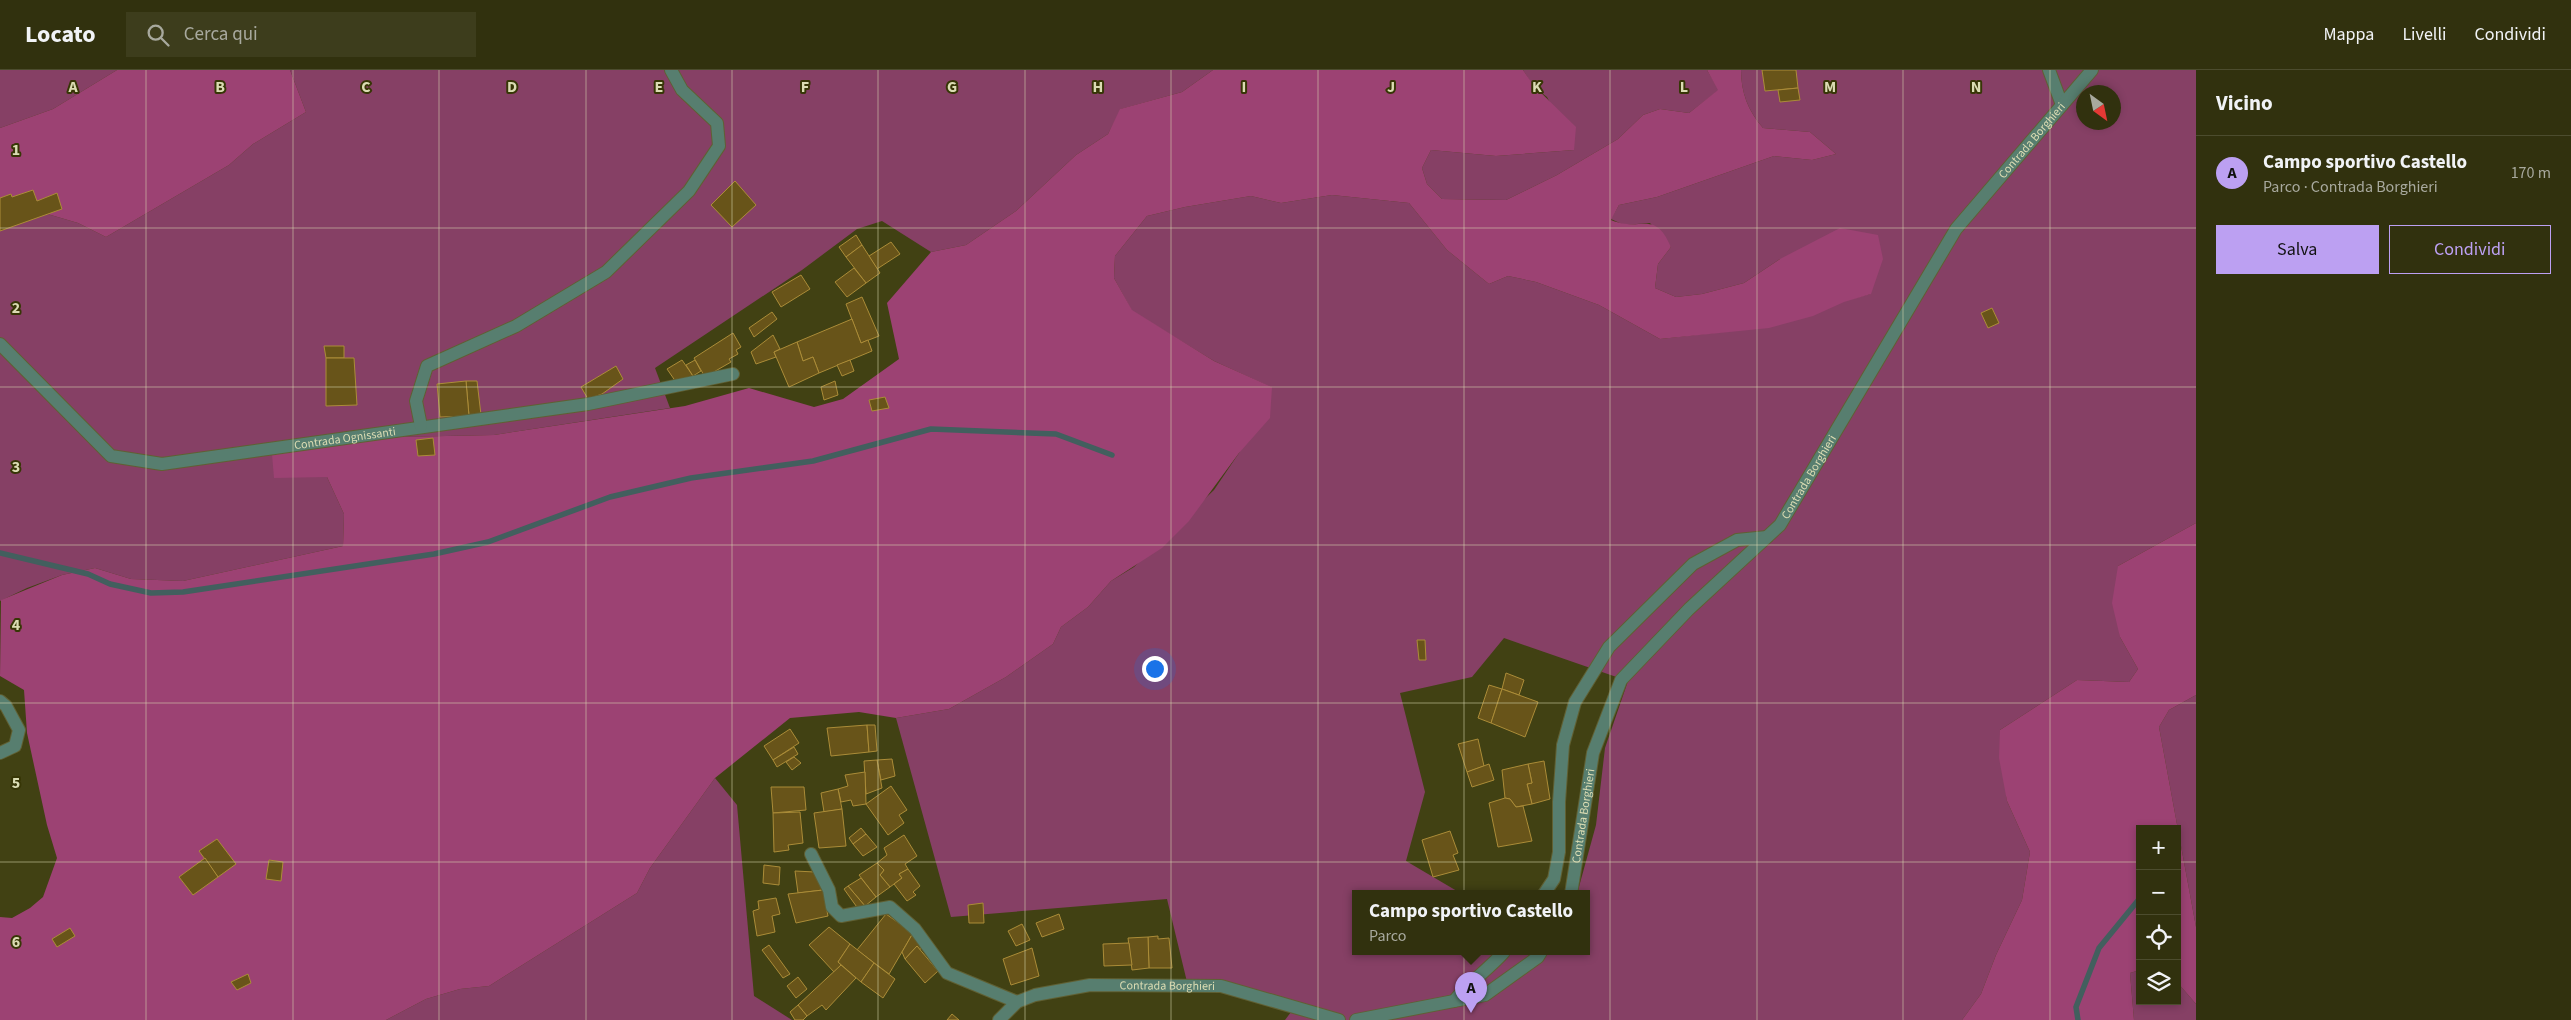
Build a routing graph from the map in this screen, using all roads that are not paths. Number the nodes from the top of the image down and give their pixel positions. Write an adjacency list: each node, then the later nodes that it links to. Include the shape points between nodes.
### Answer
1 (671, 70): 9 (street, via 682,90 717,123 719,146 689,191 606,272 516,326 426,366 416,401)
2 (2049, 70): 5 (street)
3 (2063, 70): 5 (street)
4 (2092, 70): 6 (street, Contrada Borghieri)
5 (2054, 82): 6 (street)
6 (2062, 106): 10 (street, Contrada Borghieri, via 1956,229 1780,525)
7 (0, 344): 9 (street, Contrada Ognissanti, via 111,456 162,464)
8 (733, 374): 9 (street, Contrada Ognissanti, via 588,404)
9 (421, 426)
10 (1767, 537): 14 (street, via 1737,540 1693,564 1609,647 1575,702 1563,744 1559,852 1554,879); 15 (street, Contrada Borghieri, via 1689,609 1621,680 1593,753)
11 (0, 701): 12 (street, via 19,730 15,746)
12 (0, 753)
13 (811, 854): 19 (street, via 829,890 832,908 841,916 890,907 915,929 947,973)
14 (1547, 890)
15 (1572, 890)
16 (1501, 955): 18 (street)
17 (1539, 955): 18 (street, via 1485,995)
18 (1454, 1001): 22 (street)
19 (1017, 1002): 20 (street, Contrada Borghieri); 21 (street, Contrada Borghieri, via 1090,984 1221,986)
20 (999, 1020)
21 (1339, 1020)
22 (1356, 1020)

